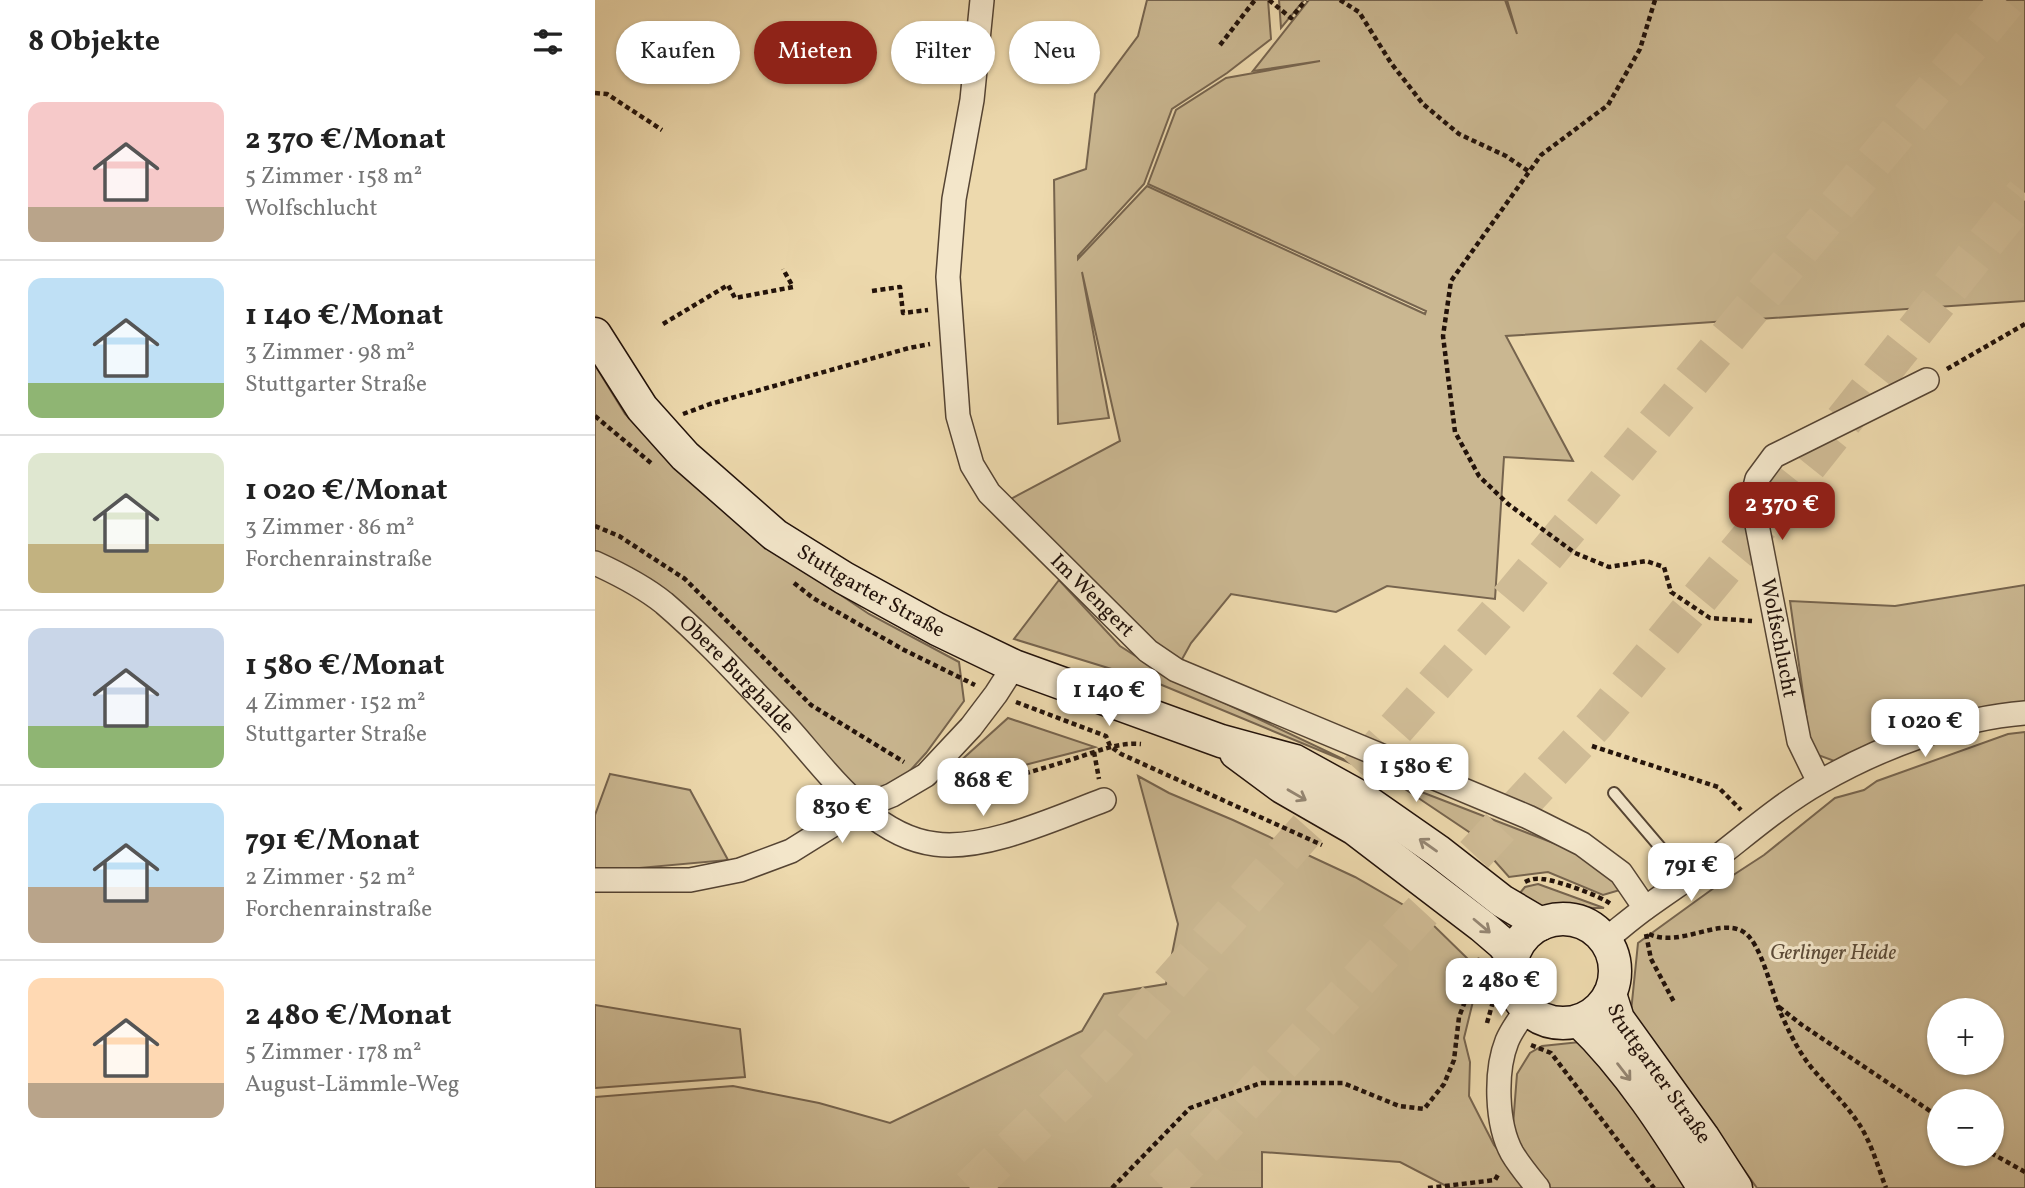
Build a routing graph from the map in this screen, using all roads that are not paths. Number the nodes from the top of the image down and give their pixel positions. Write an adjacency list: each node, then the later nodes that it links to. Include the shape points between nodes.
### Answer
1 (982, 0): 15 (street, Im Wengert, via 972,100 954,199 948,277 958,416 972,466 989,493 1148,651 1177,670 1582,844 1621,873)
2 (595, 334): 5 (main road, Stuttgarter Straße, via 642,408 677,447 775,535 937,629)
3 (1927, 380): 8 (street, Wolfschlucht, via 1774,456 1757,478 1752,499 1799,741)
4 (595, 563): 11 (street, Obere Burghalde, via 662,602 780,719)
5 (1014, 666): 7 (main road, Stuttgarter Straße); 11 (street, via 971,727 926,775)
6 (2025, 713): 8 (street, via 1949,727 1882,751)
7 (1221, 741): 14 (main road, Stuttgarter Straße, one-way to 7, via 1502,901 1362,798 1295,761); 16 (main road, Stuttgarter Straße, one-way to 16, via 1282,787 1355,829 1482,926)
8 (1819, 782): 13 (street)
9 (1614, 793): 13 (lane)
10 (1104, 800): 11 (street, Obere Burghalde, via 1021,831 973,843 936,845 904,836)
11 (860, 808): 12 (street, via 791,851 740,870 690,880)
12 (595, 880)
13 (1685, 880): 15 (street)
14 (1541, 924): 15 (main road, via 1558,919 1576,920 1593,928); 16 (main road)
15 (1631, 926): 17 (main road, Stuttgarter Straße, via 1614,956 1616,973)
16 (1502, 960): 18 (main road)
17 (1610, 994): 19 (main road, Stuttgarter Straße, via 1603,1006); 22 (main road, Stuttgarter Straße, via 1618,1019)
18 (1527, 1009): 19 (main road, Stuttgarter Straße, via 1543,1019); 20 (street, via 1502,1058 1499,1098 1511,1151)
19 (1579, 1021): 21 (main road, Stuttgarter Straße, one-way to 21, via 1645,1098)
20 (1538, 1188)
21 (1704, 1188)
22 (1736, 1188)

